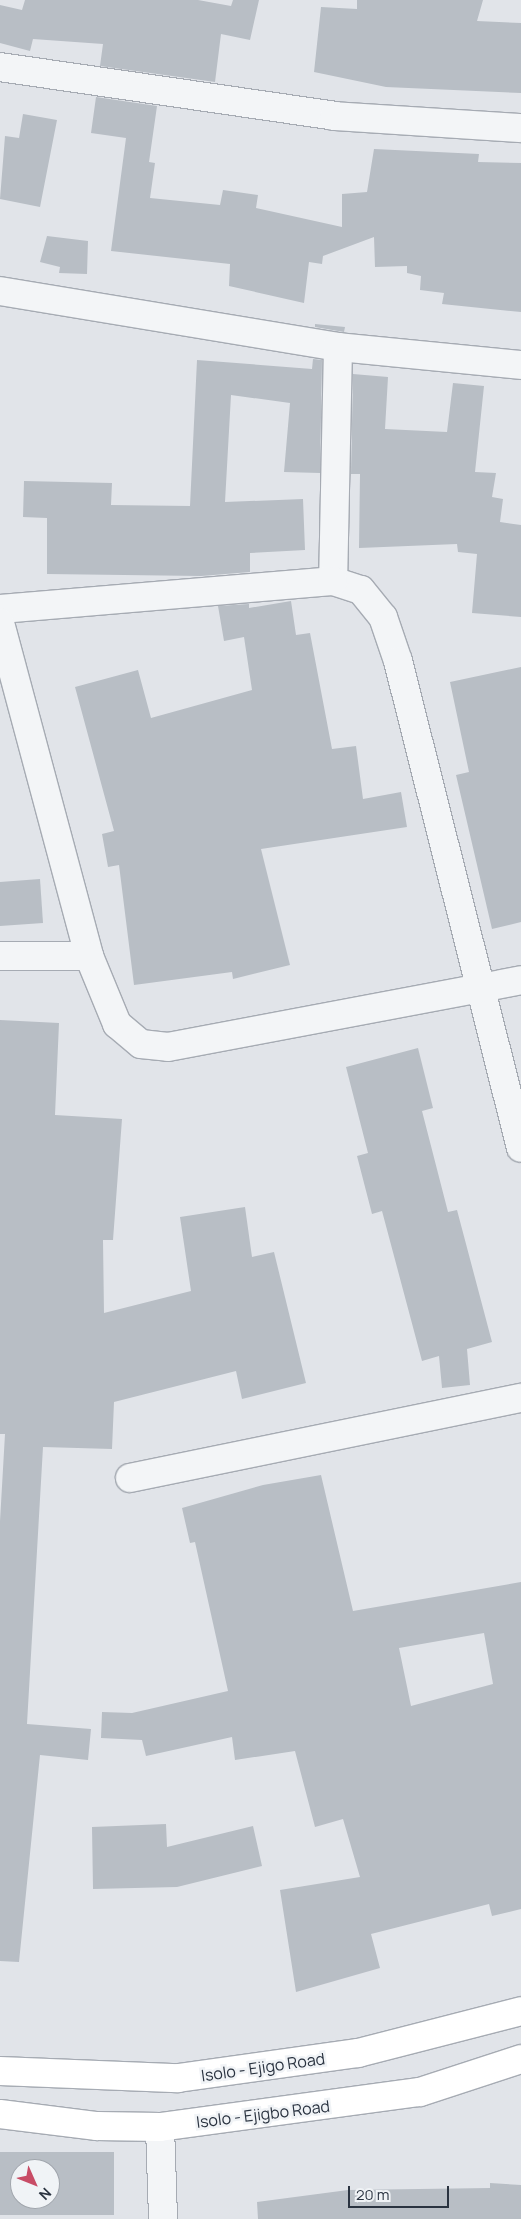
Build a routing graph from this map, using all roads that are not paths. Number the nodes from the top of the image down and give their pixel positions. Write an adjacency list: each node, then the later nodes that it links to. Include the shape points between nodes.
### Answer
1 (0, 67): 2 (street, via 334,116)
2 (521, 128)
3 (0, 291): 4 (street)
4 (338, 347): 5 (street); 6 (street)
5 (521, 365)
6 (333, 581): 7 (street); 12 (street, via 361,590 383,617)
7 (0, 609)
8 (0, 623): 10 (street)
9 (0, 956): 10 (street)
10 (88, 956): 12 (street, via 117,1024 141,1044 168,1047)
11 (521, 980): 12 (street)
12 (480, 988): 13 (street)
13 (521, 1148)
14 (521, 1398): 15 (street)
15 (130, 1478)
16 (521, 2011): 18 (main road, Isolo - Ejigo Road, via 358,2053 178,2078)
17 (521, 2059): 20 (main road, Isolo - Ejigbo Road, via 420,2092)
18 (0, 2071)
19 (0, 2114): 20 (main road, Isolo - Ejigbo Road, via 98,2126)
20 (160, 2127): 21 (street)
21 (163, 2219)

